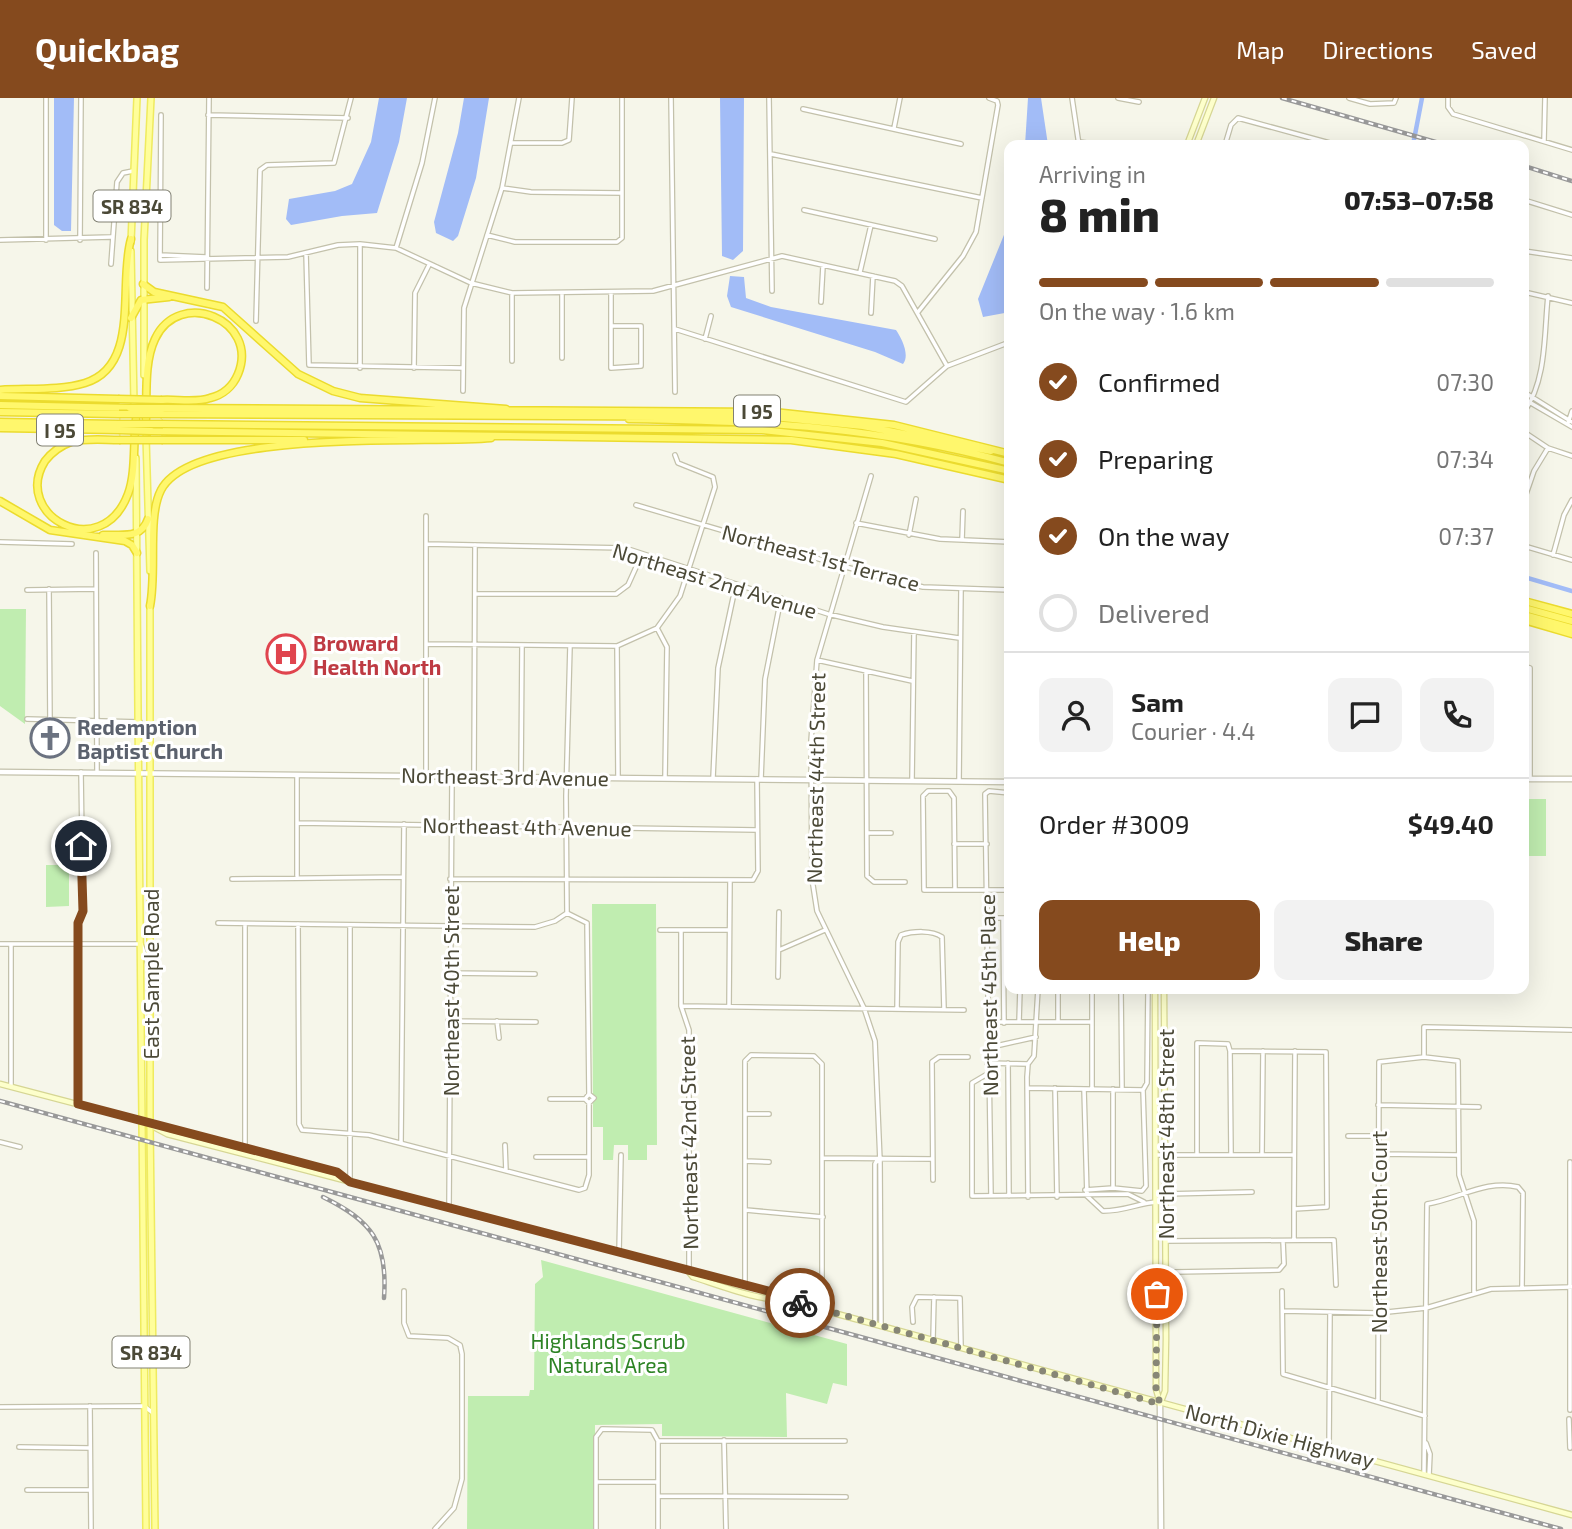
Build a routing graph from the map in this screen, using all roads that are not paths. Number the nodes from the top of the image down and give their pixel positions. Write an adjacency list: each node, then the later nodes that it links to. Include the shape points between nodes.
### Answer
1 (46, 98): 54 (street)
2 (81, 98): 55 (street)
3 (137, 98): 41 (main road, SR 834)
4 (150, 98): 70 (main road, SR 834)
5 (208, 98): 26 (street)
6 (351, 98): 27 (street)
7 (435, 98): 57 (street, via 422,163)
8 (519, 98): 37 (street)
9 (572, 98): 37 (street, via 569,140)
10 (622, 98): 43 (street)
11 (671, 98): 71 (street)
12 (769, 98): 40 (street)
13 (900, 98): 28 (street)
14 (989, 98): 44 (street, via 997,101)
15 (1072, 98): 30 (street)
16 (1118, 98): 23 (street)
17 (1205, 98): 31 (main road)
18 (1214, 98): 32 (main road)
19 (1349, 98): 20 (street, via 1385,104 1394,103)
20 (1395, 98)
21 (1448, 98): 36 (street, via 1449,111)
22 (1545, 98): 36 (street)
23 (1139, 102)
24 (803, 109): 28 (street)
25 (161, 115): 60 (street, via 160,258)
26 (208, 115): 27 (street); 60 (street)
27 (348, 118): 61 (street, via 334,163 260,170)
28 (894, 128): 38 (street)
29 (1308, 136): 33 (street, via 1238,118); 34 (street); 35 (street)
30 (1079, 140)
31 (1189, 140)
32 (1198, 140)
33 (1226, 140)
34 (1308, 140)
35 (1321, 140)
36 (1544, 142): 39 (street)
37 (512, 143): 42 (street)
38 (961, 144)
39 (1572, 150)
40 (771, 154): 44 (street); 62 (street)
41 (133, 171): 50 (street, via 123,173 117,182); 51 (main road, SR 834)
42 (502, 188): 43 (street); 49 (street)
43 (623, 193): 49 (street, via 622,238 617,242 515,242)
44 (982, 198): 83 (street, via 970,246)
45 (1529, 202): 47 (street)
46 (804, 210): 48 (street)
47 (1572, 215)
48 (871, 225): 52 (street); 67 (street)
49 (488, 235): 69 (street)
50 (111, 237): 55 (street); 64 (street)
51 (131, 239): 86 (main road, SR 834); 98 (highway, via 125,261 122,342 112,363 85,383)
52 (935, 239)
53 (0, 240): 54 (street)
54 (46, 240): 55 (street)
55 (80, 240)
56 (360, 244): 57 (street); 59 (street); 95 (street)
57 (396, 248): 65 (street)
58 (1529, 251): 63 (street)
59 (306, 253): 61 (street); 95 (street, via 309,365)
60 (208, 258): 61 (street); 72 (street)
61 (257, 258): 87 (street)
62 (772, 258): 66 (street); 71 (street); 73 (street)
63 (1572, 258)
64 (111, 264)
65 (429, 264): 69 (street); 96 (street, via 415,293)
66 (823, 265): 67 (street); 81 (street)
67 (860, 272): 68 (street)
68 (873, 275): 83 (street, via 902,286); 84 (street)
69 (471, 283): 74 (street); 97 (street, via 464,308)
70 (143, 284): 78 (highway); 80 (main road, SR 834)
71 (674, 286): 75 (street); 89 (street)
72 (207, 288)
73 (772, 291)
74 (513, 293): 77 (street); 93 (street)
75 (611, 293): 77 (street); 88 (street)
76 (1529, 293): 79 (street)
77 (562, 294): 92 (street)
78 (170, 296): 80 (highway); 108 (highway, via 223,307 298,374 333,391 360,398 497,406)
79 (1548, 296): 82 (street); 103 (street, via 1540,370)
80 (143, 299): 86 (highway); 113 (main road, SR 834)
81 (821, 302)
82 (1572, 303)
83 (918, 312): 94 (street)
84 (871, 313)
85 (711, 316): 90 (street)
86 (131, 318): 112 (main road, SR 834)
87 (256, 321)
88 (611, 326): 88 (street, via 641,326 641,366 611,368)
89 (675, 329): 90 (street); 100 (street)
90 (705, 339): 94 (street, via 905,402)
91 (1004, 344): 94 (street)
92 (562, 358)
93 (512, 361)
94 (947, 366)
95 (360, 368): 96 (street)
96 (414, 368): 97 (street)
97 (463, 368): 99 (street)
98 (0, 390)
99 (463, 391)
100 (676, 392)
101 (1529, 395): 103 (street)
102 (0, 396): 113 (highway, bridge, via 118,399 162,400 210,398 233,383 240,368 237,337 226,323 195,312 175,317 160,329 150,356)
103 (1532, 397): 104 (street); 115 (street)
104 (1530, 403): 115 (street)
105 (0, 405): 106 (highway, I 95)
106 (118, 411): 107 (highway, I 95, bridge); 110 (highway)
107 (162, 411): 108 (highway, I 95); 111 (highway)
108 (511, 411): 125 (highway, I 95, via 804,413 894,425)
109 (1572, 411): 115 (street)
110 (0, 412)
111 (502, 417): 125 (highway, via 803,419); 129 (highway, via 796,424 921,441)
112 (136, 419): 122 (highway, bridge, via 131,487 119,512 105,524 86,530 51,517 38,490 41,471 61,446 80,440 119,440 163,440); 143 (main road, East Sample Road / SR 834)
113 (146, 419): 140 (main road, East Sample Road / SR 834)
114 (0, 422): 116 (highway)
115 (1570, 424)
116 (119, 427): 117 (highway, I 95); 118 (highway, bridge)
117 (0, 428)
118 (163, 428): 119 (highway); 120 (highway, I 95)
119 (762, 430): 123 (highway); 130 (highway, via 882,443)
120 (527, 435): 122 (highway); 123 (highway, I 95)
121 (1529, 435): 124 (street)
122 (322, 442): 169 (highway, via 206,460 171,477 156,506)
123 (822, 443): 132 (highway, I 95, via 918,458)
124 (1548, 448): 128 (street); 133 (street)
125 (1000, 451): 126 (highway, I 95)
126 (1004, 452)
127 (675, 455): 142 (street, via 678,463 713,477)
128 (1572, 456)
129 (1004, 462)
130 (1004, 470)
131 (871, 476): 141 (street, Northeast 44th Street)
132 (1004, 479)
133 (1529, 486)
134 (916, 499): 144 (street)
135 (1572, 500): 156 (street)
136 (0, 501): 145 (highway, via 44,528)
137 (636, 505): 142 (street, Northeast 1st Terrace)
138 (962, 511): 146 (street)
139 (426, 516): 150 (street)
140 (148, 519): 143 (highway); 169 (main road, East Sample Road / SR 834)
141 (856, 523): 144 (street); 159 (street, Northeast 44th Street)
142 (703, 525): 158 (street); 159 (street, Northeast 1st Terrace)
143 (137, 533): 145 (highway); 154 (main road, East Sample Road / SR 834)
144 (909, 535): 146 (street)
145 (91, 536): 154 (highway, via 130,543)
146 (962, 541): 148 (street)
147 (0, 542): 149 (street)
148 (1004, 542)
149 (72, 544)
150 (426, 544): 151 (street, Northeast 2nd Avenue); 181 (street)
151 (475, 545): 155 (street, Northeast 2nd Avenue, via 610,547); 166 (street)
152 (1529, 548): 156 (street)
153 (96, 553): 161 (street)
154 (137, 553): 193 (main road, East Sample Road / SR 834)
155 (642, 553): 158 (street, Northeast 2nd Avenue); 166 (street, via 628,585 616,594)
156 (1553, 555): 157 (street)
157 (1572, 560)
158 (689, 568): 160 (street, Northeast 2nd Avenue); 176 (street, via 680,596)
159 (842, 568): 164 (street, Northeast 1st Terrace, via 923,587); 171 (street, Northeast 44th Street)
160 (736, 584): 167 (street, Northeast 2nd Avenue); 209 (street, via 718,668)
161 (96, 589): 163 (street); 192 (street)
162 (27, 590): 163 (street)
163 (49, 590): 191 (street)
164 (961, 590): 165 (street, Northeast 1st Terrace); 180 (street)
165 (1004, 590)
166 (475, 594): 182 (street)
167 (781, 598): 171 (street, Northeast 2nd Avenue); 210 (street, via 765,679)
168 (1529, 602): 172 (highway)
169 (150, 606): 198 (main road, East Sample Road / SR 834)
170 (1529, 609): 175 (highway)
171 (828, 614): 178 (street, Northeast 2nd Avenue); 186 (street, Northeast 44th Street)
172 (1572, 614)
173 (1529, 616): 177 (highway)
174 (1529, 621): 179 (highway)
175 (1572, 621)
176 (657, 628): 185 (street); 208 (street, via 667,647)
177 (1572, 628)
178 (914, 632): 180 (street, Northeast 2nd Avenue); 189 (street)
179 (1572, 634)
180 (960, 638): 216 (street)
181 (427, 644): 182 (street); 202 (street)
182 (475, 645): 183 (street); 204 (street)
183 (523, 646): 184 (street); 205 (street)
184 (570, 646): 185 (street); 206 (street)
185 (617, 646): 207 (street)
186 (817, 660): 188 (street); 211 (street, Northeast 44th Street)
187 (1529, 668): 194 (street)
188 (866, 672): 189 (street); 214 (street)
189 (912, 681): 215 (street)
190 (27, 719): 191 (street)
191 (50, 722): 192 (street)
192 (97, 722): 193 (street); 196 (street)
193 (140, 722): 197 (main road, East Sample Road / SR 834)
194 (1530, 748): 195 (street)
195 (1529, 758)
196 (97, 771): 197 (street, Northeast 3rd Avenue); 200 (street, Northeast 3rd Avenue)
197 (141, 771): 198 (street, Northeast 3rd Avenue); 238 (main road, East Sample Road / SR 834)
198 (150, 771): 201 (street, Northeast 3rd Avenue); 253 (main road, East Sample Road / SR 834)
199 (0, 772): 200 (street, Northeast 3rd Avenue)
200 (81, 772): 256 (street, via 83,911)
201 (297, 773): 202 (street, Northeast 3rd Avenue); 219 (street)
202 (426, 775): 203 (street, Northeast 3rd Avenue)
203 (452, 775): 204 (street, Northeast 3rd Avenue); 221 (street, Northeast 40th Street)
204 (474, 775): 205 (street, Northeast 3rd Avenue)
205 (521, 776): 206 (street, Northeast 3rd Avenue)
206 (568, 776): 207 (street, Northeast 3rd Avenue); 222 (street)
207 (618, 777): 208 (street, Northeast 3rd Avenue)
208 (666, 778): 209 (street, Northeast 3rd Avenue)
209 (713, 778): 210 (street, Northeast 3rd Avenue)
210 (759, 779): 211 (street, Northeast 3rd Avenue); 223 (street)
211 (812, 779): 214 (street, Northeast 3rd Avenue); 252 (street, Northeast 44th Street, via 812,880)
212 (1529, 779): 213 (street)
213 (1572, 779)
214 (867, 780): 215 (street, Northeast 3rd Avenue); 224 (street)
215 (912, 780): 216 (street, Northeast 3rd Avenue)
216 (959, 781): 217 (street, Northeast 3rd Avenue)
217 (1004, 782)
218 (1004, 792): 227 (street, Northeast 45th Place, via 985,794)
219 (297, 823): 220 (street, Northeast 4th Avenue); 228 (street)
220 (404, 824): 221 (street, Northeast 4th Avenue); 229 (street)
221 (451, 825): 222 (street, Northeast 4th Avenue); 230 (street, Northeast 40th Street)
222 (566, 827): 223 (street, Northeast 4th Avenue); 232 (street)
223 (757, 830): 233 (street, via 756,877)
224 (867, 833): 225 (street); 234 (street, via 869,880)
225 (891, 833)
226 (954, 844): 227 (street); 236 (street); 236 (street, via 953,793 924,792 924,890)
227 (987, 844): 237 (street, Northeast 45th Place)
228 (297, 877): 229 (street); 231 (street)
229 (403, 877): 247 (street)
230 (450, 878): 232 (street); 248 (street, Northeast 40th Street)
231 (232, 879)
232 (566, 879): 233 (street); 240 (street)
233 (730, 880): 251 (street)
234 (905, 882)
235 (1004, 889): 237 (street)
236 (955, 890): 237 (street)
237 (986, 890): 241 (street, Northeast 45th Place)
238 (141, 911): 253 (main road, via 145,939); 257 (main road, East Sample Road / SR 834)
239 (779, 912): 258 (street)
240 (567, 913): 248 (street, via 535,927); 308 (street, via 583,919 588,933)
241 (986, 918): 242 (street); 284 (street, Northeast 45th Place)
242 (1003, 918): 285 (street)
243 (218, 923): 244 (street)
244 (245, 924): 245 (street); 326 (street)
245 (298, 924): 246 (street); 319 (street, via 299,1124 302,1130)
246 (350, 925): 247 (street); 319 (street)
247 (402, 925): 248 (street); 323 (street)
248 (449, 926): 260 (street, Northeast 40th Street)
249 (660, 930): 250 (street)
250 (681, 930): 251 (street); 271 (street, Northeast 42nd Street)
251 (730, 930): 272 (street)
252 (825, 930): 258 (street); 273 (street, Northeast 44th Street)
253 (150, 943): 259 (main road, East Sample Road / SR 834)
254 (0, 944): 255 (street)
255 (11, 944): 256 (street); 300 (street)
256 (78, 944): 257 (street); 311 (street)
257 (141, 944): 259 (street); 317 (main road, East Sample Road / SR 834)
258 (779, 950): 262 (street)
259 (149, 968): 318 (main road, East Sample Road / SR 834)
260 (449, 973): 261 (street); 277 (street, Northeast 40th Street)
261 (535, 974)
262 (778, 977)
263 (1020, 994): 280 (street)
264 (1038, 994): 281 (street)
265 (1058, 994): 282 (street)
266 (1091, 994): 283 (street)
267 (1121, 994): 306 (street)
268 (1148, 994): 307 (street, via 1147,1083)
269 (1155, 994): 333 (main road, Northeast 48th Street)
270 (1164, 994): 334 (main road, Northeast 48th Street)
271 (681, 1006): 272 (street); 373 (street, Northeast 42nd Street, via 689,1030)
272 (729, 1007): 273 (street)
273 (864, 1008): 274 (street); 340 (street, Northeast 44th Street, via 877,1056)
274 (897, 1009): 275 (street); 275 (street, via 901,934 936,933 942,937)
275 (943, 1010): 276 (street)
276 (964, 1010)
277 (448, 1021): 278 (street); 331 (street, Northeast 40th Street)
278 (497, 1021): 279 (street); 288 (street)
279 (536, 1022)
280 (1019, 1022): 281 (street); 285 (street)
281 (1038, 1022): 282 (street); 287 (street)
282 (1058, 1022): 283 (street)
283 (1092, 1022): 304 (street)
284 (986, 1023): 285 (street); 289 (street, Northeast 45th Place)
285 (1004, 1023)
286 (1572, 1030): 294 (street, via 1424,1027)
287 (1036, 1037): 289 (street); 297 (street)
288 (499, 1038)
289 (987, 1048): 295 (street, Northeast 45th Place)
290 (1230, 1051): 291 (street); 327 (street); 328 (street, via 1223,1043 1197,1042)
291 (1263, 1051): 292 (street); 329 (street)
292 (1295, 1051): 335 (street); 362 (street, via 1326,1052 1327,1207)
293 (968, 1057): 341 (street, via 934,1058 932,1062)
294 (1424, 1058): 312 (street, Northeast 50th Court, via 1379,1062); 314 (street, via 1458,1061)
295 (987, 1063): 296 (street); 298 (street, Northeast 45th Place)
296 (1008, 1063): 297 (street); 355 (street)
297 (1028, 1064): 301 (street)
298 (989, 1073): 354 (street, Northeast 45th Place); 354 (street, via 972,1083 972,1196)
299 (0, 1084): 300 (main road, North Dixie Highway)
300 (11, 1086): 311 (main road, North Dixie Highway)
301 (1027, 1088): 302 (street); 357 (street)
302 (1055, 1088): 303 (street); 358 (street)
303 (1084, 1088): 304 (street); 350 (street)
304 (1092, 1089): 305 (street)
305 (1113, 1089): 306 (street); 349 (street)
306 (1122, 1089): 307 (street)
307 (1143, 1090): 349 (street, via 1146,1186 1142,1191)
308 (589, 1094): 310 (street); 310 (street, via 594,1098)
309 (550, 1099): 310 (street)
310 (587, 1101): 338 (street)
311 (78, 1104): 317 (main road, North Dixie Highway)
312 (1378, 1105): 314 (street); 321 (street, Northeast 50th Court)
313 (1479, 1107): 314 (street)
314 (1459, 1108): 336 (street)
315 (745, 1114): 316 (street); 339 (street, via 747,1057 819,1058); 342 (street)
316 (769, 1114)
317 (140, 1121): 318 (main road, North Dixie Highway); 369 (main road, East Sample Road / SR 834)
318 (149, 1124): 326 (main road, North Dixie Highway); 347 (main road, North Dixie Highway, via 167,1134); 372 (main road, East Sample Road / SR 834)
319 (351, 1133): 323 (street); 347 (street)
320 (1348, 1136): 321 (street)
321 (1378, 1136): 330 (street, Northeast 50th Court)
322 (0, 1142): 325 (street)
323 (401, 1143): 331 (street)
324 (505, 1145): 345 (street)
325 (20, 1147)
326 (245, 1147): 347 (main road, North Dixie Highway, via 337,1172)
327 (1231, 1153): 328 (street); 329 (street)
328 (1197, 1154): 334 (street)
329 (1262, 1154): 335 (street)
330 (1379, 1154): 336 (street); 388 (street, Northeast 50th Court)
331 (449, 1155): 345 (street); 361 (street, Northeast 40th Street)
332 (621, 1155): 370 (street)
333 (1157, 1155): 334 (street); 360 (main road, Northeast 48th Street)
334 (1165, 1155): 352 (main road, Northeast 48th Street)
335 (1293, 1155): 362 (street)
336 (1458, 1155): 353 (street)
337 (537, 1157): 338 (street)
338 (589, 1157): 345 (street, via 585,1188 569,1189)
339 (822, 1158): 340 (street); 364 (street)
340 (878, 1159): 341 (street); 390 (street, Northeast 44th Street)
341 (933, 1160): 346 (street)
342 (745, 1161): 343 (street); 363 (street)
343 (769, 1161)
344 (1570, 1162): 348 (street)
345 (506, 1171)
346 (933, 1180)
347 (350, 1182): 361 (main road, North Dixie Highway)
348 (1571, 1187): 365 (street)
349 (1113, 1188): 350 (street)
350 (1085, 1190): 356 (street)
351 (1252, 1192): 352 (street)
352 (1166, 1194): 367 (main road, Northeast 48th Street)
353 (1465, 1194): 377 (street, via 1487,1186 1513,1186 1523,1193); 381 (street, via 1474,1221); 384 (street, via 1427,1204)
354 (990, 1196): 355 (street)
355 (1009, 1196): 357 (street)
356 (1087, 1196): 358 (street); 359 (street, via 1129,1194); 359 (street, via 1103,1211 1127,1210)
357 (1028, 1197): 358 (street)
358 (1056, 1197)
359 (1144, 1202): 360 (street)
360 (1157, 1202): 371 (main road, via 1163,1208); 399 (main road, Northeast 48th Street, via 1156,1389)
361 (449, 1207): 370 (main road, North Dixie Highway)
362 (1294, 1209): 366 (street)
363 (746, 1210): 364 (street); 375 (street)
364 (823, 1217): 385 (street)
365 (1571, 1238): 378 (street)
366 (1294, 1239): 368 (street); 376 (street, via 1334,1240)
367 (1166, 1241): 368 (street); 371 (main road, Northeast 48th Street)
368 (1283, 1241): 374 (street, via 1284,1264 1279,1270)
369 (141, 1249): 372 (main road); 396 (main road, East Sample Road / SR 834)
370 (618, 1252): 373 (main road, North Dixie Highway)
371 (1166, 1252): 399 (main road, Northeast 48th Street, via 1165,1391)
372 (151, 1261): 397 (main road, East Sample Road / SR 834)
373 (689, 1272): 375 (main road, North Dixie Highway); 383 (main road, North Dixie Highway, via 745,1292)
374 (1175, 1272)
375 (746, 1285): 383 (main road, North Dixie Highway)
376 (1336, 1285)
377 (1522, 1287): 378 (street); 381 (street)
378 (1571, 1287): 391 (street)
379 (404, 1291): 427 (street, via 404,1323 409,1336 449,1338 460,1345 462,1354 462,1479 454,1508)
380 (1282, 1291): 386 (street)
381 (1474, 1293): 384 (street)
382 (933, 1297): 389 (street, via 917,1297); 392 (street); 393 (street, via 960,1298)
383 (786, 1299): 385 (main road, North Dixie Highway)
384 (1426, 1308): 388 (street); 405 (street)
385 (822, 1309): 390 (main road, North Dixie Highway)
386 (1283, 1311): 387 (street); 395 (street, via 1283,1374)
387 (1330, 1312): 388 (street); 395 (street)
388 (1378, 1313): 398 (street, Northeast 50th Court)
389 (913, 1322)
390 (878, 1325): 392 (main road, North Dixie Highway)
391 (1571, 1337): 394 (street)
392 (933, 1339): 393 (main road, North Dixie Highway)
393 (961, 1347): 399 (main road, North Dixie Highway)
394 (1571, 1388): 403 (street)
395 (1329, 1389): 398 (street); 413 (street)
396 (143, 1393): 397 (main road); 402 (main road, East Sample Road / SR 834)
397 (153, 1401): 404 (main road, East Sample Road / SR 834)
398 (1378, 1402): 405 (street)
399 (1160, 1404): 413 (main road, North Dixie Highway); 431 (street, Northeast 48th Street)
400 (0, 1406): 401 (street)
401 (90, 1406): 402 (street); 412 (street)
402 (144, 1406): 404 (street); 425 (main road, East Sample Road / SR 834)
403 (1570, 1410)
404 (154, 1414): 426 (main road, East Sample Road / SR 834)
405 (1425, 1416): 415 (street, via 1424,1441 1430,1454)
406 (1569, 1419): 410 (street)
407 (724, 1440): 408 (street); 409 (street); 421 (street)
408 (658, 1441): 416 (street, via 652,1430 598,1432); 417 (street)
409 (845, 1441)
410 (1571, 1441): 414 (street)
411 (19, 1447): 412 (street)
412 (90, 1448): 419 (street)
413 (1329, 1448): 415 (main road, North Dixie Highway)
414 (1570, 1448)
415 (1426, 1474): 423 (main road, North Dixie Highway)
416 (596, 1482): 417 (street); 428 (street)
417 (658, 1482): 420 (street)
418 (27, 1490): 419 (street)
419 (90, 1490): 424 (street)
420 (658, 1496): 421 (street); 429 (street)
421 (726, 1497): 422 (street); 430 (street)
422 (846, 1497)
423 (1572, 1515)
424 (91, 1529)
425 (146, 1529)
426 (155, 1529)
427 (435, 1529)
428 (596, 1529)
429 (658, 1529)
430 (726, 1529)
431 (1161, 1529)

